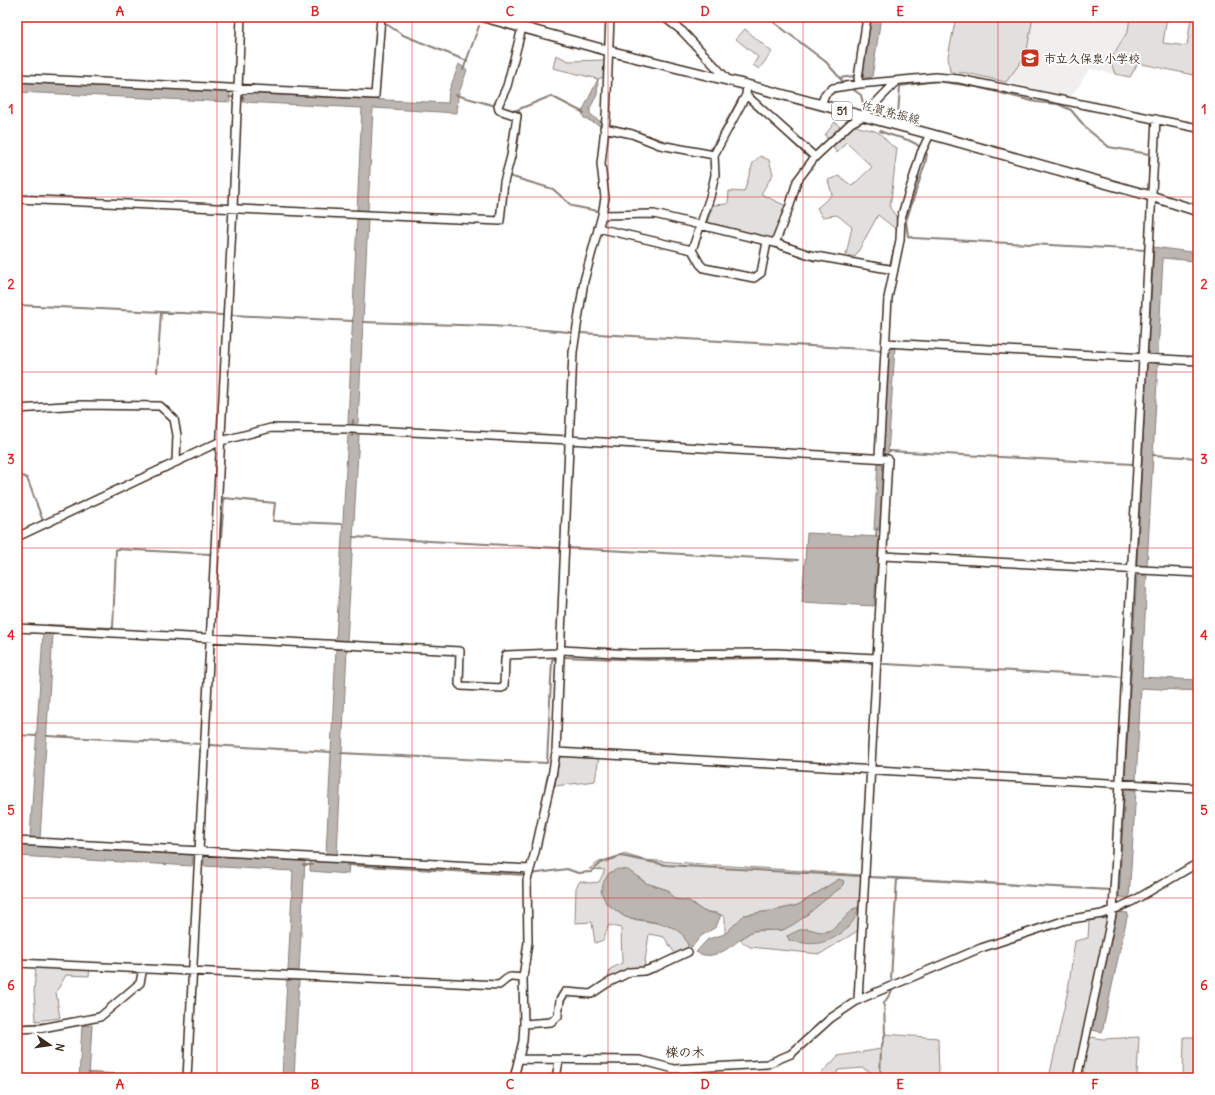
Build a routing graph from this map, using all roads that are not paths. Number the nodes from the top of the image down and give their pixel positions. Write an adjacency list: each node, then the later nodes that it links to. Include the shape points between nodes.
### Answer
1 (241, 17): 14 (street)
2 (484, 17): 7 (main road, 佐賀脊振線 / 51)
3 (610, 17): 8 (street)
4 (664, 17): 10 (street)
5 (867, 17): 13 (street)
6 (380, 19): 14 (street, via 375,95)
7 (522, 28): 8 (main road, 佐賀脊振線 / 51); 26 (street, via 507,86 498,108 517,116 504,182 500,221)
8 (609, 52): 10 (main road, 佐賀脊振線 / 51); 19 (street)
9 (17, 78): 14 (street)
10 (729, 81): 12 (main road, 佐賀脊振線 / 51)
11 (897, 81): 13 (street); 17 (street); 18 (street, via 936,77 959,79)
12 (747, 85): 15 (street); 16 (main road, 佐賀脊振線 / 51)
13 (856, 85): 16 (street, via 828,91)
14 (238, 94): 26 (street)
15 (746, 95): 22 (street); 23 (street)
16 (821, 105): 17 (main road, 佐賀脊振線 / 51)
17 (862, 117): 21 (main road, 佐賀脊振線 / 51); 23 (street, via 851,123)
18 (1156, 119): 20 (street); 24 (street)
19 (604, 128): 22 (street, via 632,134 660,145); 28 (street, via 601,164 605,198)
20 (1198, 128)
21 (930, 134): 24 (main road, 佐賀脊振線 / 51); 33 (street, via 901,218)
22 (714, 155): 29 (street, via 715,175)
23 (815, 157): 31 (street, via 797,182 790,205)
24 (1152, 196): 27 (main road, 佐賀脊振線 / 51); 35 (street, via 1148,250)
25 (17, 198): 26 (street)
26 (233, 208): 39 (street)
27 (1198, 211)
28 (602, 215): 29 (street, via 654,214); 30 (street)
29 (702, 224): 31 (street); 32 (street)
30 (598, 228): 32 (street); 38 (street, via 575,331)
31 (771, 242): 32 (street, via 761,273 754,278 704,268); 33 (street, via 810,255)
32 (692, 250)
33 (894, 270): 34 (street, via 888,298)
34 (886, 343): 35 (street); 40 (street)
35 (1149, 358): 36 (street); 44 (street)
36 (1198, 361)
37 (17, 410): 41 (street, via 80,405 160,406 174,419 177,435)
38 (569, 440): 39 (street, via 354,429 271,428); 40 (street); 48 (street)
39 (221, 442): 41 (street); 47 (street)
40 (882, 458): 43 (street, via 888,459)
41 (176, 462): 42 (street)
42 (17, 537)
43 (883, 556): 44 (street); 49 (street)
44 (1138, 570): 45 (street); 52 (street, via 1126,677)
45 (1198, 573)
46 (17, 628): 47 (street)
47 (210, 638): 48 (street, via 460,651 459,684 462,686 502,688 506,655); 55 (street)
48 (559, 656): 49 (street, via 562,650 670,654 776,653); 50 (street)
49 (876, 658): 51 (street)
50 (556, 752): 51 (street); 57 (street)
51 (871, 770): 52 (street); 64 (street)
52 (1127, 784): 53 (street); 58 (street)
53 (1198, 788)
54 (17, 841): 55 (street)
55 (199, 858): 57 (street, via 330,858); 62 (street)
56 (1198, 863): 58 (street)
57 (530, 869): 63 (street, via 526,880 528,942)
58 (1117, 908): 64 (street, via 1102,914 1066,920 981,948); 72 (street)
59 (688, 952): 65 (street, via 656,967 630,972 591,994 565,992 560,1000 558,1016 551,1022)
60 (17, 963): 61 (street)
61 (143, 968): 62 (street); 66 (street, via 140,983 100,1017 42,1028)
62 (193, 970): 63 (street, via 498,985 504,978); 69 (street)
63 (523, 978): 65 (street)
64 (858, 1000): 68 (street, via 831,1018 791,1054 767,1064 674,1069 640,1060)
65 (524, 1024): 67 (street)
66 (17, 1029)
67 (520, 1059): 68 (street); 70 (street)
68 (559, 1061): 71 (street)
69 (187, 1078)
70 (514, 1078)
71 (556, 1078)
72 (1077, 1078)

